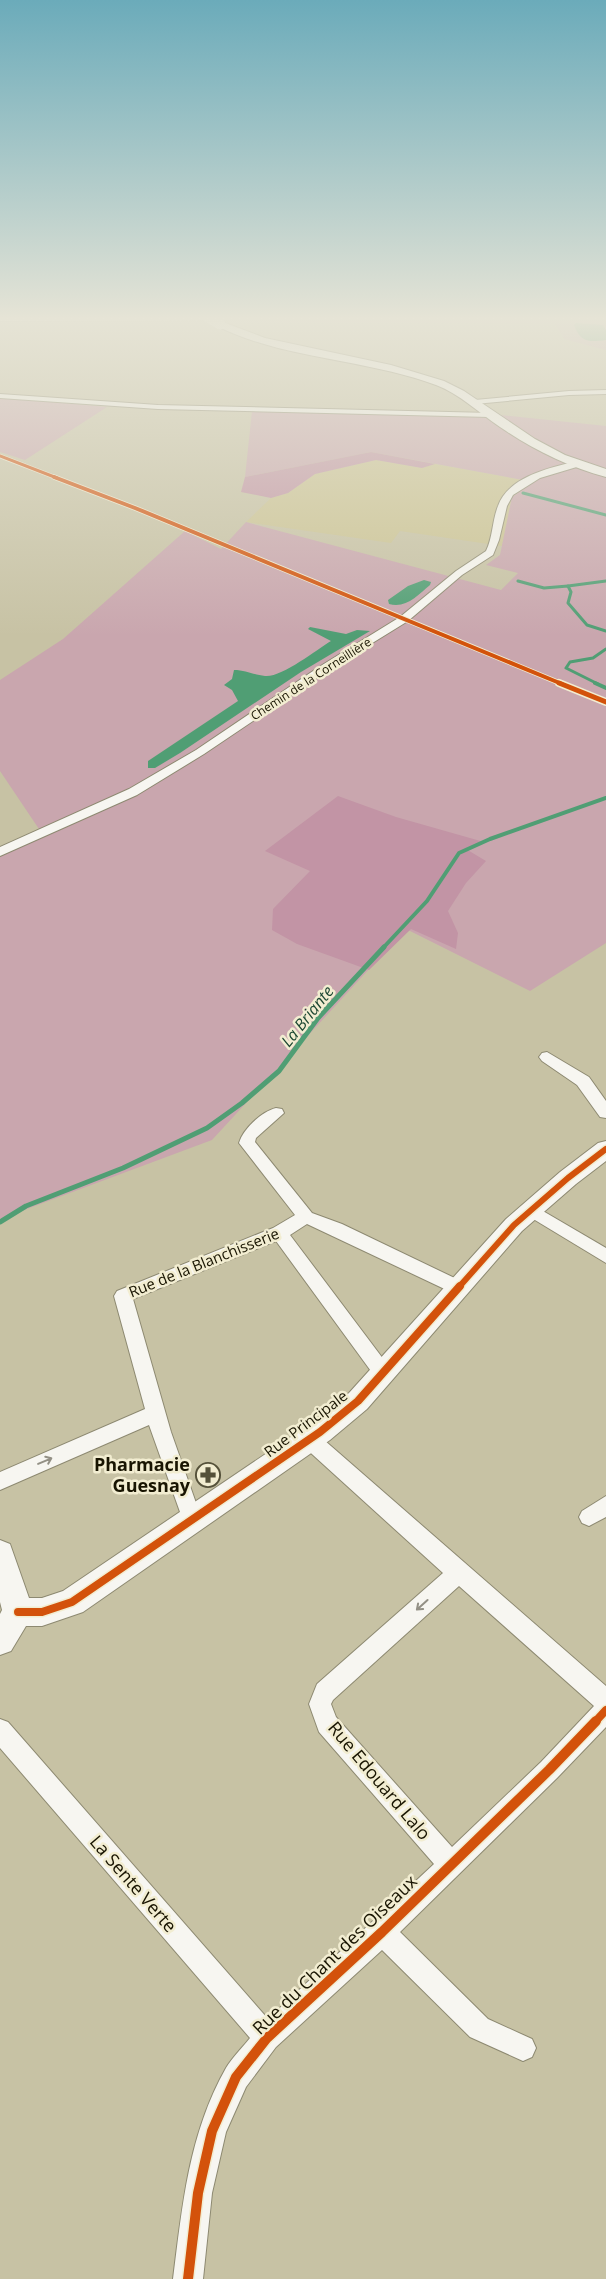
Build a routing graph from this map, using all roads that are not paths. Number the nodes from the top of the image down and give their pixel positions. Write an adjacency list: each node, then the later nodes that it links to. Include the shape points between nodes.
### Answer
1 (502, 423): 2 (street)
2 (577, 464): 3 (street); 4 (street, Chemin de la Corneillière, via 548,472 513,490 505,500 490,553 459,573 404,619 133,792)
3 (606, 473)
4 (0, 852)
5 (547, 1057): 7 (street, via 583,1081)
6 (276, 1113): 10 (street, via 250,1135 248,1143)
7 (606, 1113)
8 (606, 1149): 9 (street, Rue Principale)
9 (531, 1210): 12 (street); 13 (street, Rue Principale)
10 (306, 1217): 11 (street, Rue de la Blanchisserie); 13 (street)
11 (279, 1233): 14 (street); 15 (street, Rue de la Blanchisserie, via 123,1296)
12 (606, 1256)
13 (459, 1288): 14 (street, Rue Principale)
14 (383, 1373): 16 (street, Rue Principale, via 358,1401)
15 (156, 1414): 17 (street, one-way to 15); 20 (street, Rue de la Blanchisserie)
16 (309, 1439): 20 (street, Rue Principale); 22 (street)
17 (0, 1480)
18 (606, 1505): 19 (street)
19 (589, 1517)
20 (192, 1520): 23 (street, Rue Principale, via 72,1602 42,1612)
21 (0, 1553): 23 (street)
22 (458, 1573): 25 (street); 28 (street, Rue Edouard Lalo, one-way to 28, via 325,1692 320,1704 327,1724)
23 (18, 1612): 24 (street)
24 (0, 1641)
25 (606, 1701)
26 (606, 1710): 28 (street, Rue du Chant des Oiseaux)
27 (0, 1730): 30 (street, La Sente Verte)
28 (451, 1865): 29 (street, Rue du Chant des Oiseaux)
29 (382, 1932): 30 (street, Rue du Chant des Oiseaux); 31 (street, via 479,2028)
30 (267, 2038): 32 (street, Rue du Chant des Oiseaux, via 236,2077 212,2131 198,2193)
31 (522, 2048)
32 (188, 2279)

